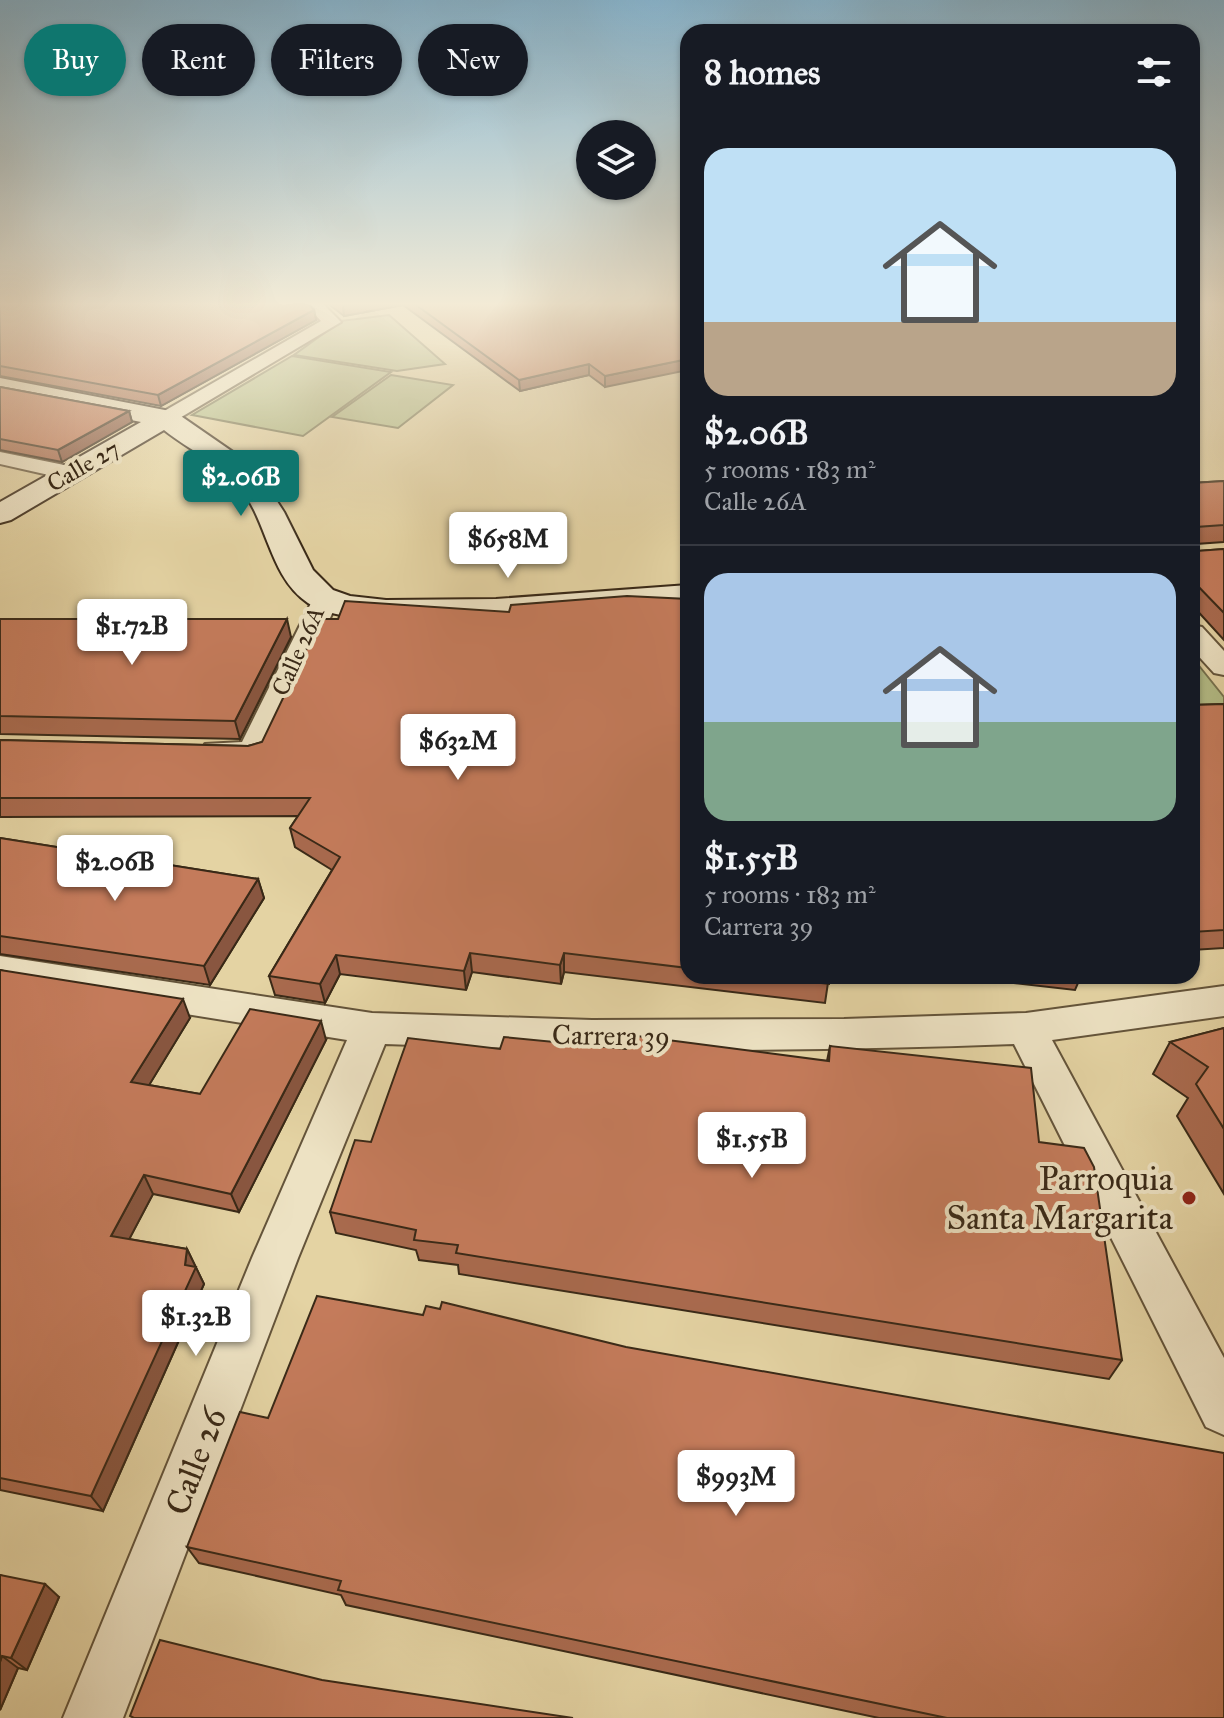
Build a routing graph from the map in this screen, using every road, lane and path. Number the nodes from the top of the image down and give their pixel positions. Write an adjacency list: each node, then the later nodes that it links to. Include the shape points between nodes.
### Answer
1 (228, 382): 3 (street, Calle 27)
2 (0, 386): 3 (street)
3 (166, 418): 5 (street, Calle 27); 8 (street, Calle 26A, via 253,485 306,586)
4 (0, 458): 5 (street)
5 (71, 473): 6 (street, Calle 27)
6 (0, 514)
7 (680, 596): 8 (street, via 500,609 392,610)
8 (325, 601): 11 (street, Calle 26A, via 253,752)
9 (1200, 642): 10 (street)
10 (1224, 667)
11 (190, 750)
12 (0, 970): 14 (street, Carrera 39)
13 (1224, 1001): 15 (street, Carrera 39)
14 (372, 1028): 15 (street, Carrera 39, via 592,1036); 17 (street, Calle 26)
15 (1026, 1028): 16 (street)
16 (1224, 1409)
17 (93, 1718)

